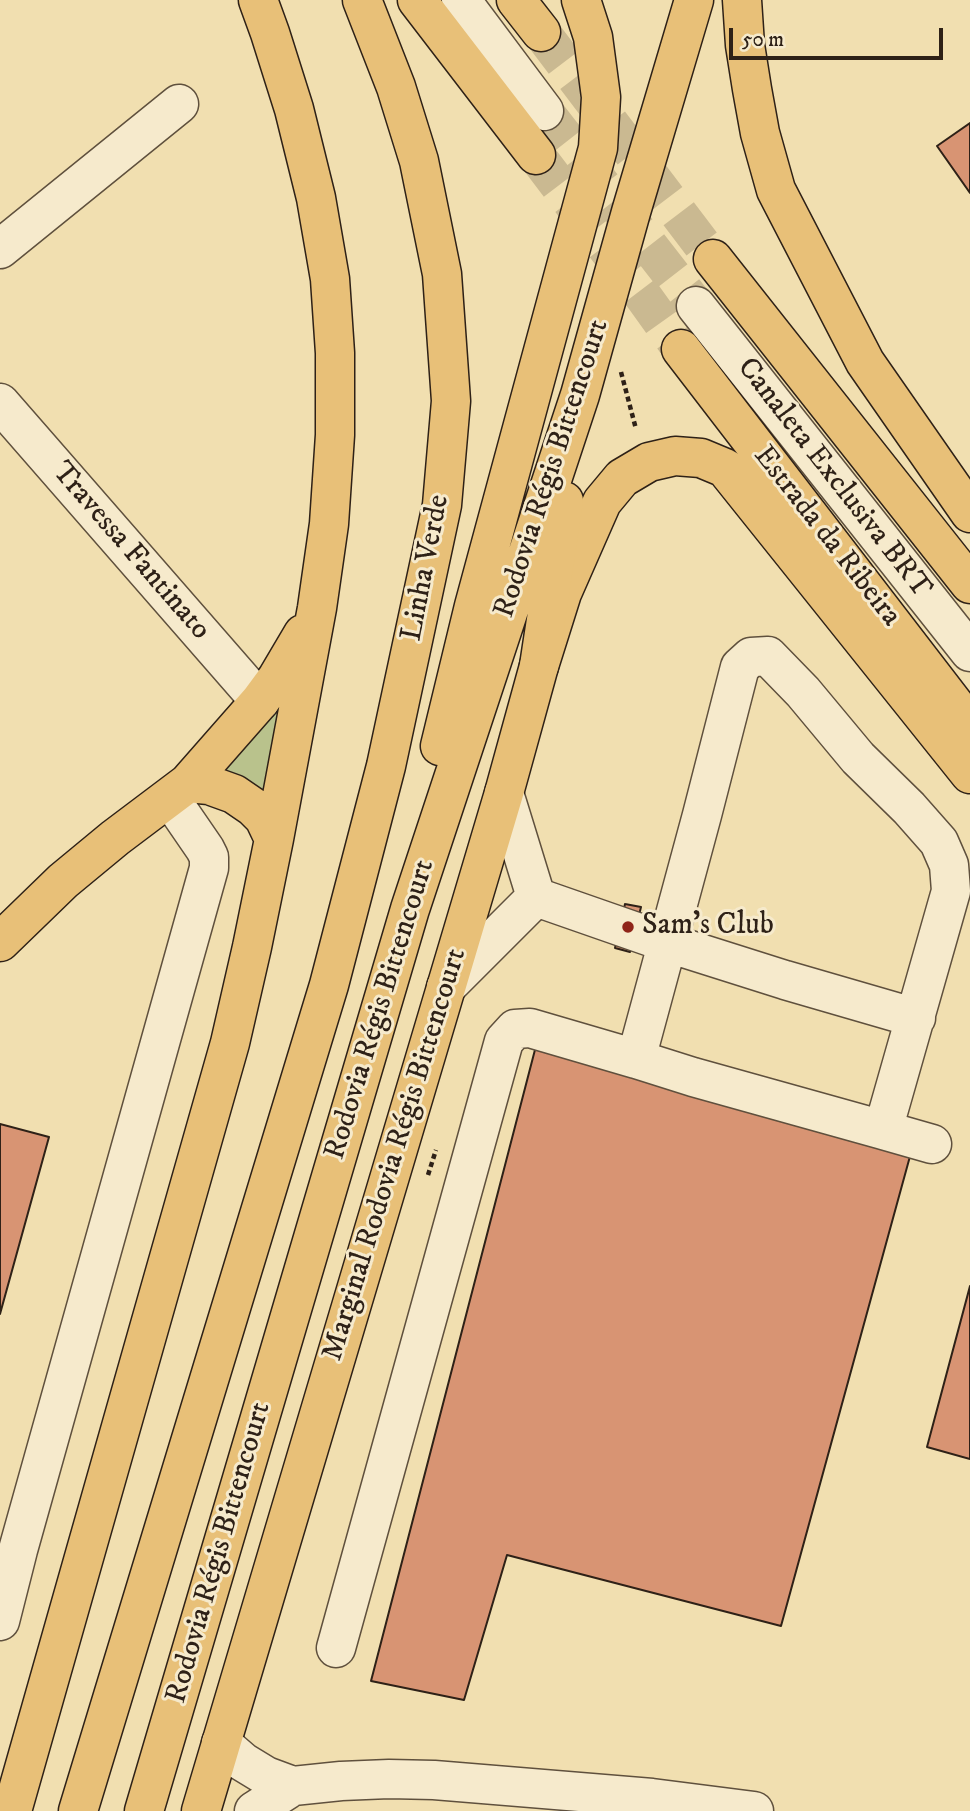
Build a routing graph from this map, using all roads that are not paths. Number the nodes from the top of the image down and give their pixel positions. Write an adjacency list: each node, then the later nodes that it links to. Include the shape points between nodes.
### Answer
1 (258, 0): 23 (main road, via 294,109 330,279 335,435)
2 (362, 0): 40 (main road, Linha Verde, via 419,161 442,274 451,401 442,505 386,766 329,985)
3 (417, 0): 14 (main road)
4 (461, 0): 13 (street)
5 (516, 0): 10 (main road)
6 (581, 0): 33 (main road, via 593,37 601,97 598,148 474,606 428,793)
7 (679, 0): 11 (main road)
8 (694, 0): 11 (main road, Rodovia Régis Bittencourt)
9 (743, 0): 21 (main road, via 752,89 776,190 865,362)
10 (541, 32)
11 (681, 41): 19 (main road, Rodovia Régis Bittencourt)
12 (179, 104): 15 (street)
13 (544, 111)
14 (536, 155)
15 (0, 249)
16 (713, 259): 22 (main road)
17 (696, 306): 24 (street, Canaleta Exclusiva BRT)
18 (681, 349): 27 (main road, Estrada da Ribeira)
19 (580, 395): 25 (main road); 33 (main road, Rodovia Régis Bittencourt)
20 (0, 403): 26 (street, Travessa Fantinato)
21 (970, 513)
22 (970, 584)
23 (317, 608): 26 (main road); 31 (main road)
24 (970, 652)
25 (539, 666): 28 (main road, Marginal Rodovia Régis Bittencourt, via 562,593 602,502 622,478 649,462 675,456 701,458 725,468); 30 (main road, Marginal Rodovia Régis Bittencourt)
26 (260, 701): 29 (main road)
27 (970, 725)
28 (970, 774)
29 (179, 790): 31 (main road, via 209,786 234,794 264,818); 34 (main road, via 63,881); 42 (street, via 209,857 209,868)
30 (504, 793): 32 (street); 36 (main road, Marginal Rodovia Régis Bittencourt)
31 (274, 839): 47 (main road, via 227,1055)
32 (536, 897): 35 (street); 36 (street)
33 (410, 909): 49 (main road, Rodovia Régis Bittencourt)
34 (0, 942)
35 (668, 943): 37 (street); 37 (street, via 740,667 751,657 768,656 939,842 949,865 951,891); 38 (street)
36 (446, 987): 44 (main road, Marginal Rodovia Régis Bittencourt)
37 (916, 1018): 39 (street)
38 (636, 1059): 39 (street); 43 (street, via 530,1028 515,1028 504,1041)
39 (883, 1130): 41 (street)
40 (284, 1132): 48 (main road, Rodovia Régis Bittencourt)
41 (932, 1144)
42 (0, 1621)
43 (336, 1648)
44 (221, 1744): 45 (street, via 266,1776); 50 (main road, Marginal Rodovia Régis Bittencourt)
45 (293, 1786): 46 (street, via 434,1780); 51 (street)
46 (657, 1805): 52 (street)
47 (12, 1811)
48 (78, 1811)
49 (144, 1811)
50 (201, 1811)
51 (254, 1811)
52 (754, 1811)

